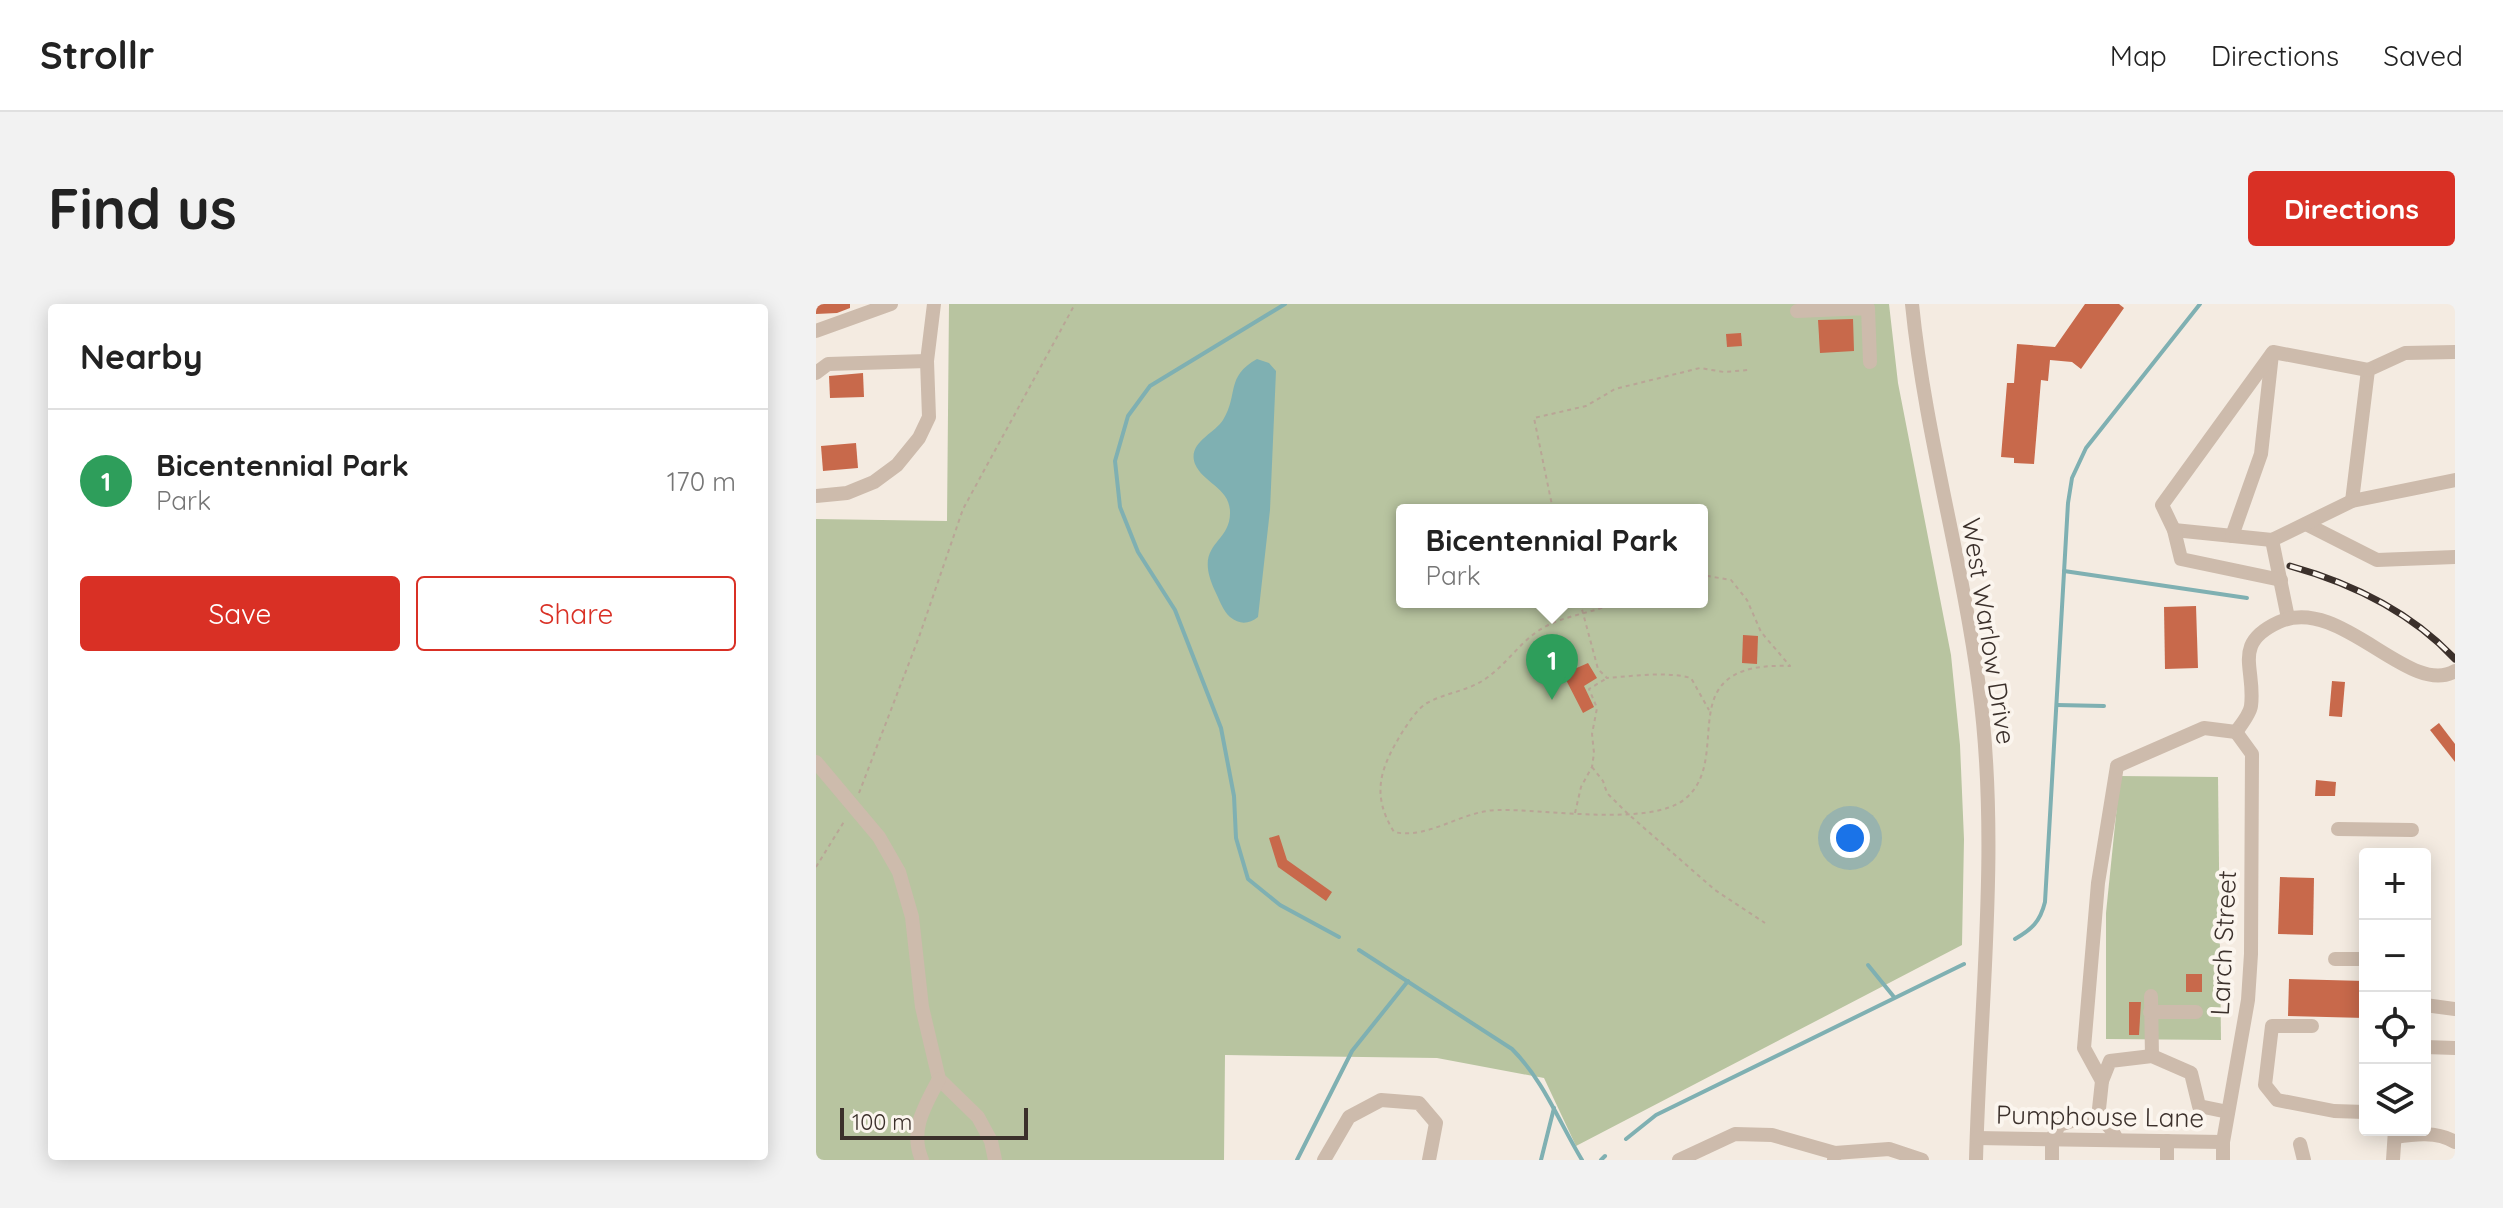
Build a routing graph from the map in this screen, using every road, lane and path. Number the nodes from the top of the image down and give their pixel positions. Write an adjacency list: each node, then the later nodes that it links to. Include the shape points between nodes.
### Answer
1 (891, 304): 6 (street)
2 (934, 304): 9 (street)
3 (1075, 304): 35 (path, via 963,509)
4 (1912, 304): 60 (street, West Warlow Drive, via 1929,428 1972,643 1985,748 1990,861)
5 (1797, 311): 10 (street, via 1868,308)
6 (816, 331)
7 (2273, 352): 12 (street); 19 (street, via 2162,505); 20 (street, via 2261,454)
8 (2455, 352): 12 (street, via 2405,353)
9 (927, 361): 13 (street, via 828,364); 15 (street, via 929,417 905,456 874,482 847,493)
10 (1870, 362)
11 (1748, 370): 17 (path, via 1700,368 1615,389 1586,406 1534,418)
12 (2368, 370): 16 (street)
13 (816, 373)
14 (2455, 480): 16 (street)
15 (816, 496)
16 (2352, 501): 18 (street)
17 (1552, 504)
18 (2306, 524): 21 (street); 22 (street, via 2377,560)
19 (2174, 530): 20 (street); 24 (street, via 2181,559)
20 (2232, 536): 21 (street)
21 (2272, 540): 24 (street)
22 (2455, 557)
23 (1708, 576): 31 (path, via 1731,580 1761,632 1790,666 1762,665 1736,675 1722,685)
24 (2281, 580): 28 (street)
25 (1582, 608): 27 (path)
26 (1600, 608): 27 (path)
27 (1583, 614): 30 (path, via 1598,669); 37 (path, via 1537,631 1488,677 1425,704 1386,758 1380,781 1386,820 1394,832 1409,835 1497,809)
28 (2288, 618): 29 (street, via 2321,620 2363,638 2416,673); 32 (street, via 2261,630 2248,655 2251,708)
29 (2453, 675)
30 (1607, 678): 31 (path, via 1691,678); 34 (path, via 1589,689 1597,708)
31 (1711, 711): 36 (path, via 1701,777 1687,797 1669,808)
32 (2236, 732): 54 (street, via 2204,728 2117,766 2098,883 2084,1048); 55 (street, Larch Street, via 2252,754 2251,954)
33 (816, 762): 35 (street)
34 (1592, 767): 36 (path); 37 (path)
35 (854, 805): 40 (path); 53 (street, via 899,872 912,917 922,1007)
36 (1627, 813): 37 (path); 41 (path, via 1715,890)
37 (1574, 814)
38 (2338, 829): 39 (street)
39 (2412, 830)
40 (816, 867)
41 (1765, 923)
42 (2335, 959): 43 (street)
43 (2359, 959)
44 (2151, 996): 47 (street)
45 (2431, 1006): 46 (street)
46 (2455, 1009)
47 (2150, 1012): 48 (street); 52 (street)
48 (2196, 1012)
49 (2312, 1026): 56 (street, via 2272,1026 2265,1085 2277,1100)
50 (2431, 1047): 51 (street)
51 (2455, 1048)
52 (2152, 1056): 54 (street, via 2110,1061); 55 (street, via 2191,1073 2199,1106)
53 (939, 1079): 69 (street, via 916,1134); 70 (street, via 978,1117)
54 (2102, 1081): 57 (street)
55 (2228, 1112): 64 (street, Larch Street)
56 (2359, 1112)
57 (2098, 1118): 61 (street, via 2059,1125); 62 (street, via 2111,1126)
58 (2431, 1135): 65 (street)
59 (2395, 1136): 80 (street)
60 (1977, 1138): 61 (street, Pumphouse Lane); 75 (street, West Warlow Drive)
61 (2052, 1139): 62 (street, Pumphouse Lane); 76 (street)
62 (2117, 1140): 63 (street, Pumphouse Lane)
63 (2167, 1141): 64 (street, Pumphouse Lane); 77 (street)
64 (2223, 1142): 78 (street, Larch Street)
65 (2455, 1142)
66 (2300, 1144): 79 (street)
67 (1889, 1155): 68 (street); 74 (street)
68 (1834, 1157): 73 (street, via 1772,1135 1735,1134)
69 (922, 1160)
70 (995, 1160)
71 (1324, 1160): 72 (street, via 1349,1117 1381,1100 1419,1103 1436,1123)
72 (1429, 1160)
73 (1679, 1160)
74 (1922, 1160)
75 (1976, 1160)
76 (2052, 1160)
77 (2167, 1160)
78 (2223, 1160)
79 (2304, 1160)
80 (2393, 1160)

